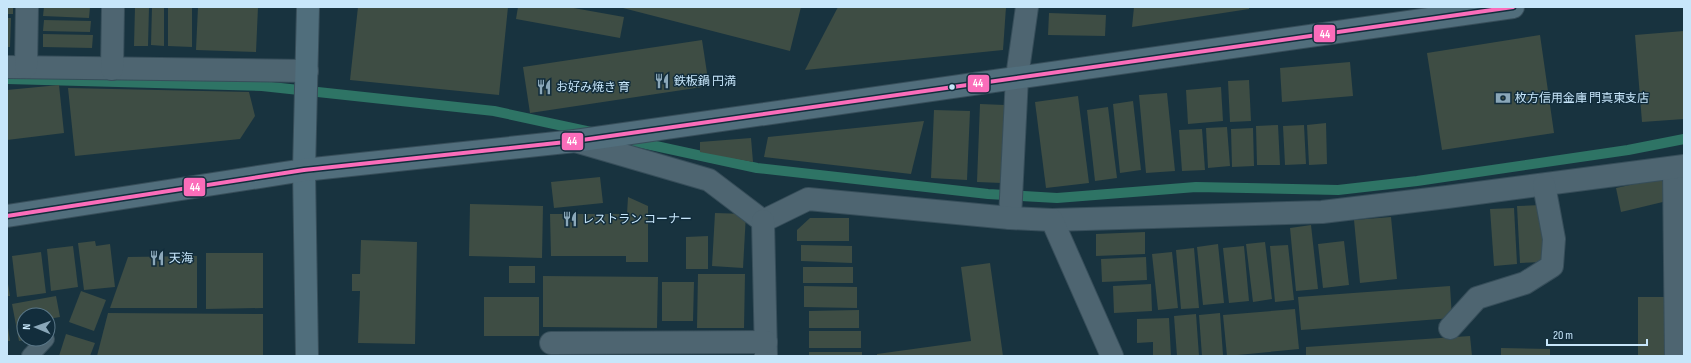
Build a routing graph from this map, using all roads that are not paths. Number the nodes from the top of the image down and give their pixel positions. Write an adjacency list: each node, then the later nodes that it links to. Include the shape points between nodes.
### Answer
1 (27, 7): 6 (street)
2 (113, 7): 7 (street)
3 (308, 7): 8 (street)
4 (1027, 7): 9 (street)
5 (1513, 7): 9 (main road)
6 (16, 67): 7 (street)
7 (112, 69): 8 (street)
8 (307, 71): 12 (street)
9 (1018, 77): 10 (main road); 15 (street)
10 (575, 141): 12 (main road); 16 (street, via 709,180)
11 (1679, 167): 13 (street); 25 (street)
12 (304, 170): 14 (main road); 23 (street)
13 (1544, 185): 17 (street, via 1322,212); 18 (street, via 1554,239 1552,266 1525,283 1476,298)
14 (7, 216)
15 (1010, 218): 16 (street, via 808,199); 17 (street)
16 (763, 220): 21 (street)
17 (1052, 220): 24 (street)
18 (1450, 328)
19 (551, 343): 21 (street)
20 (38, 347): 22 (lane)
21 (766, 349)
22 (30, 356)
23 (307, 356)
24 (1112, 356)
25 (1676, 356)

